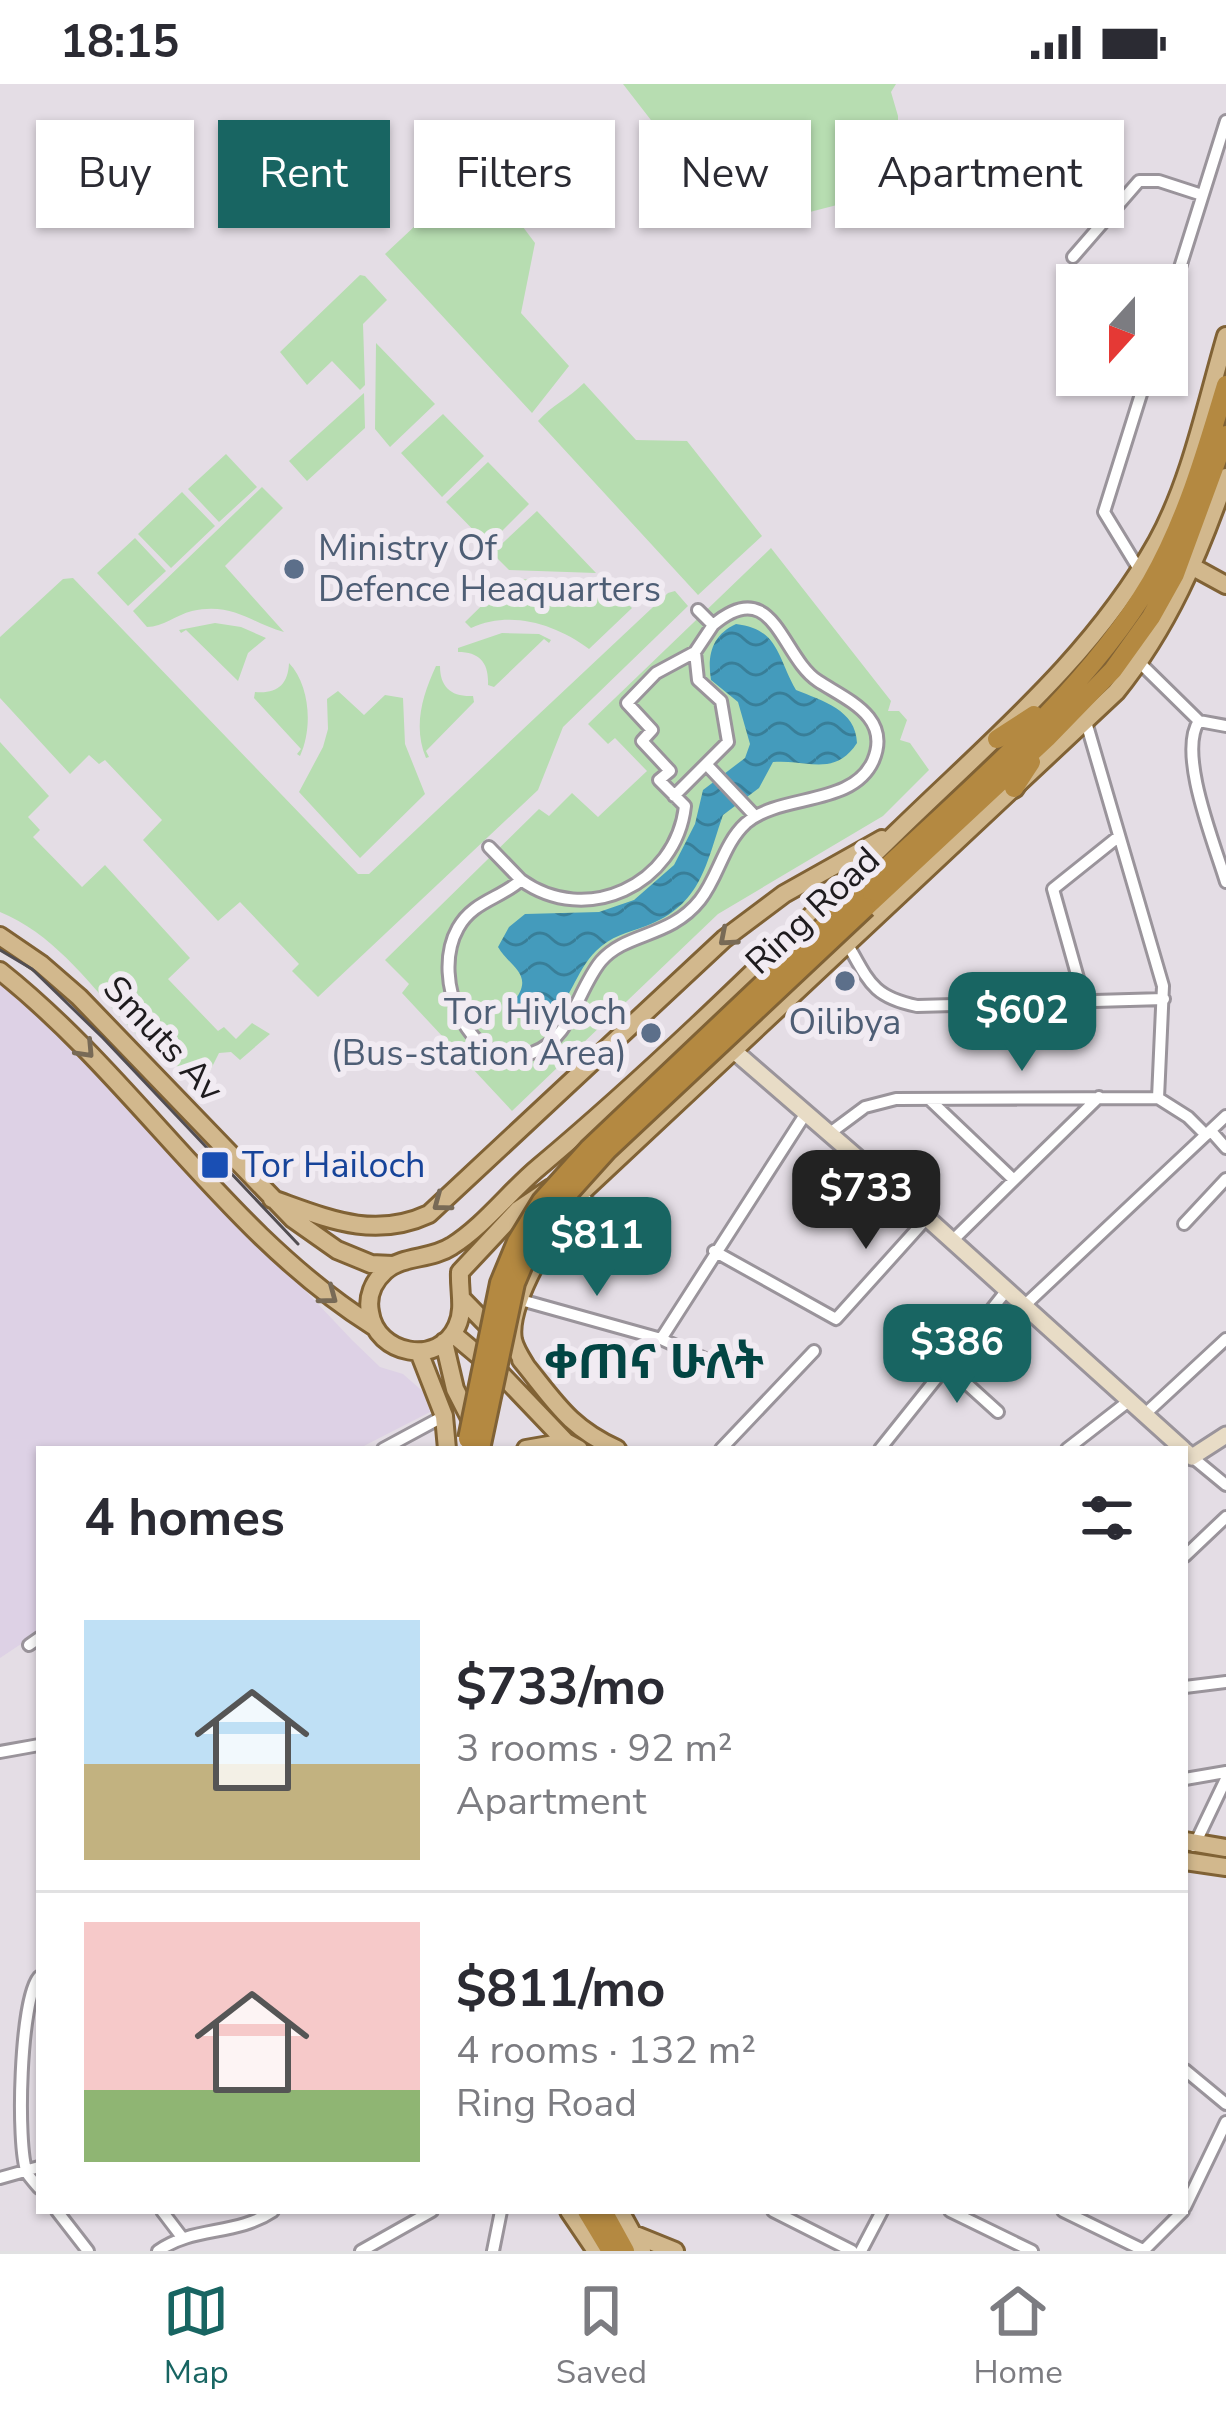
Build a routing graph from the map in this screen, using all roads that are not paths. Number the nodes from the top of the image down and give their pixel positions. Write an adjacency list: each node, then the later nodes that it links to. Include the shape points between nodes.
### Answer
1 (1226, 121): 2 (street)
2 (1202, 196): 3 (street, via 1139,181); 4 (street)
3 (1073, 257)
4 (1181, 264)
5 (1226, 336): 11 (main road, Ring Road, via 1178,492)
6 (1226, 385): 17 (highway, via 1190,498 1150,584)
7 (1140, 396): 11 (street, via 1104,512)
8 (1226, 435): 21 (highway, Ring Road, via 1190,539 1151,617)
9 (1226, 477): 10 (main road)
10 (1194, 565): 12 (main road); 16 (main road)
11 (1140, 571): 22 (main road, Ring Road, via 1087,645)
12 (1226, 582)
13 (698, 610): 14 (street)
14 (713, 625): 15 (street); 26 (street, via 737,610 770,616 803,670 861,706 877,740 856,781)
15 (695, 652): 23 (street, via 698,680 721,701 728,729); 25 (street, via 656,673 627,703 652,730 642,741 670,771 659,780)
16 (1140, 663): 18 (street); 19 (main road)
17 (1054, 704): 22 (highway); 32 (highway)
18 (1199, 721): 20 (street); 31 (street, via 1190,752)
19 (1086, 722): 24 (main road); 28 (street)
20 (1226, 726)
21 (1047, 738): 24 (highway); 32 (highway, Ring Road)
22 (997, 739): 27 (main road, Ring Road)
23 (711, 769): 25 (street); 26 (street)
24 (1014, 788): 34 (main road)
25 (674, 796): 30 (street, via 685,806 676,842 655,871 626,891 558,898)
26 (754, 816): 30 (street, via 683,919 618,947 552,1042 509,1056 465,1025 445,974 460,923 479,902)
27 (897, 832): 51 (main road, one-way to 51, via 784,894 724,939 429,1214 344,1225); 57 (main road, Ring Road, via 735,992 461,1238)
28 (1118, 837): 36 (street); 37 (street, via 1053,889)
29 (489, 847): 30 (street)
30 (521, 880)
31 (1226, 882)
32 (861, 902): 79 (highway, Ring Road, bridge, via 542,1201 500,1283); 81 (highway, Ring Road, bridge, via 553,1210 515,1282)
33 (0, 936): 51 (main road, Smuts Av, via 79,997)
34 (848, 945): 37 (street, via 872,986 895,1001); 38 (main road)
35 (0, 971): 63 (main road, Smuts Av, one-way to 63, via 65,1027 293,1268)
36 (1164, 999): 37 (street); 40 (street)
37 (1085, 1003)
38 (733, 1050): 42 (street); 47 (main road)
39 (1101, 1096): 40 (street); 41 (street); 49 (street)
40 (1158, 1098): 45 (street)
41 (929, 1099): 44 (street, via 865,1107); 49 (street)
42 (806, 1113): 44 (street); 56 (street)
43 (1226, 1117): 45 (street)
44 (830, 1133): 52 (street)
45 (1208, 1133): 46 (street); 62 (street)
46 (1226, 1148)
47 (608, 1167): 50 (main road); 60 (main road, via 571,1178 518,1210 460,1272)
48 (1226, 1179): 53 (street)
49 (1014, 1180): 55 (street)
50 (580, 1194): 54 (street); 61 (main road)
51 (272, 1198): 58 (main road, Smuts Av, via 332,1247)
52 (927, 1218): 55 (street); 56 (street, via 836,1319)
53 (1184, 1224)
54 (624, 1235)
55 (952, 1240): 59 (street)
56 (714, 1251): 65 (street)
57 (418, 1259): 58 (main road); 60 (main road, via 443,1268)
58 (393, 1265): 63 (main road, via 374,1286)
59 (1007, 1290): 62 (street); 70 (street)
60 (460, 1294): 64 (main road, via 462,1312); 71 (main road)
61 (521, 1300): 65 (street); 71 (main road, via 513,1339)
62 (1024, 1305): 72 (street)
63 (374, 1327): 68 (main road, via 393,1346)
64 (448, 1338): 68 (main road); 80 (main road, via 455,1389); 82 (main road, via 503,1376)
65 (661, 1339): 69 (street)
66 (1226, 1339): 74 (street)
67 (814, 1351): 84 (street)
68 (419, 1352): 75 (main road)
69 (714, 1363)
70 (946, 1365): 73 (street); 85 (street)
71 (526, 1366): 83 (main road, via 566,1419)
72 (1130, 1400): 74 (street); 86 (street)
73 (998, 1412)
74 (1144, 1415): 87 (street)
75 (444, 1416): 77 (street); 78 (main road)
76 (1226, 1435): 88 (street)
77 (389, 1446)
78 (446, 1446)
79 (467, 1446)
80 (480, 1446)
81 (482, 1446)
82 (572, 1446)
83 (610, 1446)
84 (724, 1446)
85 (882, 1446)
86 (1070, 1446)
87 (1179, 1446)
88 (1188, 1451)
89 (1188, 1454): 90 (street)
90 (1226, 1485)
91 (1226, 1517): 92 (street)
92 (1188, 1553)
93 (1226, 1682): 94 (street)
94 (1188, 1688)
95 (36, 1745): 96 (street)
96 (0, 1752)
97 (1226, 1775): 98 (street); 100 (street)
98 (1188, 1779)
99 (1226, 1848): 100 (main road)
100 (1188, 1851): 101 (main road)
101 (1226, 1867)
102 (36, 1980): 106 (street, via 20,2056)
103 (1188, 2072): 104 (street)
104 (1226, 2104)
105 (1226, 2122): 108 (street)
106 (33, 2170): 107 (street)
107 (0, 2178)
108 (1188, 2201)
109 (59, 2214): 124 (street)
110 (267, 2214): 122 (street, via 236,2230)
111 (427, 2214): 126 (street)
112 (500, 2214): 127 (street)
113 (571, 2214): 128 (main road)
114 (589, 2214): 129 (highway)
115 (606, 2214): 121 (highway)
116 (779, 2214): 132 (street)
117 (880, 2214): 133 (street)
118 (956, 2214): 134 (street)
119 (1070, 2214): 123 (street)
120 (1179, 2214): 123 (street)
121 (629, 2242): 130 (main road); 131 (main road)
122 (169, 2243): 125 (street)
123 (1143, 2250)
124 (88, 2251)
125 (184, 2251)
126 (362, 2251)
127 (493, 2251)
128 (596, 2251)
129 (611, 2251)
130 (642, 2251)
131 (675, 2251)
132 (851, 2251)
133 (861, 2251)
134 (1032, 2251)

